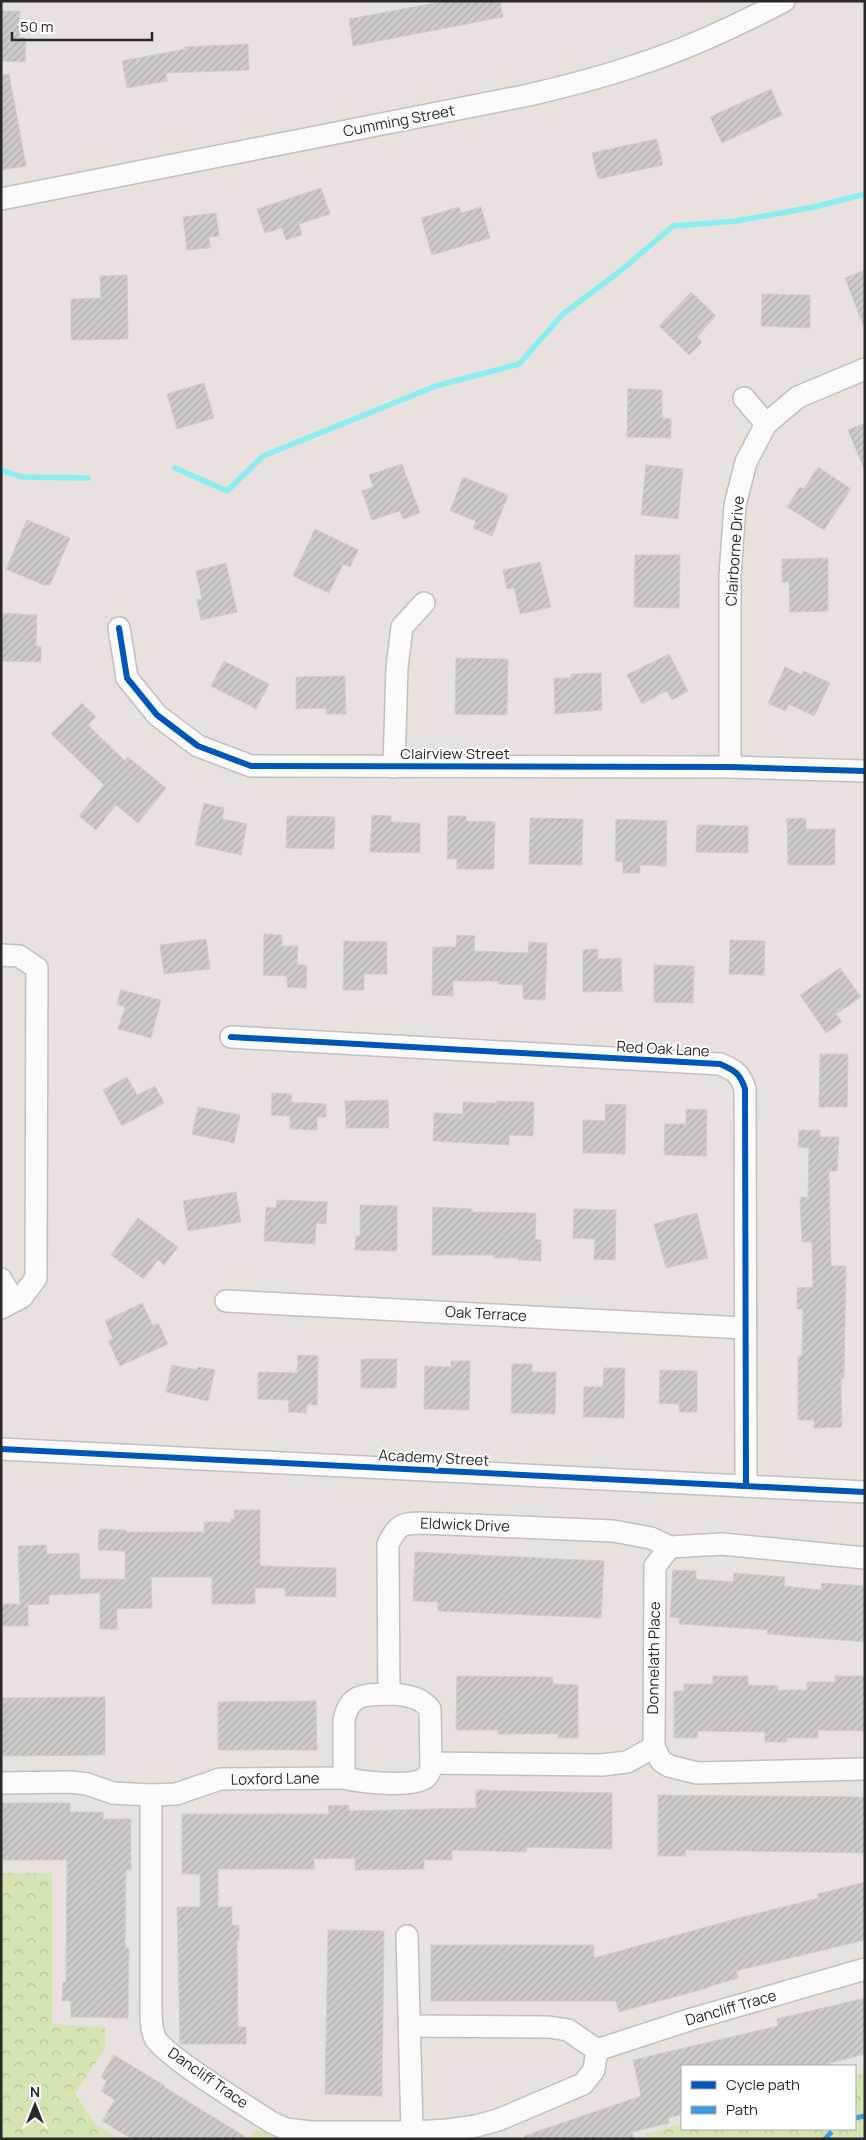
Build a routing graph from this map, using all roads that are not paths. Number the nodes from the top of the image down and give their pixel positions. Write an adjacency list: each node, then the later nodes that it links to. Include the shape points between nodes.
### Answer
1 (784, 1): 2 (street, Cumming Street, via 732,28 642,64 584,82)
2 (1, 200)
3 (865, 369): 5 (street, Clairborne Drive, via 798,397)
4 (744, 398): 5 (street)
5 (766, 424): 9 (street, Clairborne Drive, via 746,462 735,505 730,576)
6 (424, 603): 8 (street, via 402,627 397,667)
7 (119, 628): 8 (street, Clairview Street, via 127,678 157,715 198,746 251,766)
8 (394, 767): 9 (street, Clairview Street)
9 (730, 767): 10 (street, Clairview Street)
10 (865, 771)
11 (1, 955): 15 (street, via 19,956 37,968 36,1278 22,1297)
12 (231, 1037): 16 (street, Red Oak Lane, via 720,1064 736,1071 742,1078 744,1089)
13 (1, 1279): 15 (street)
14 (226, 1301): 16 (street, Oak Terrace)
15 (8, 1304)
16 (745, 1328): 18 (street, Red Oak Lane)
17 (1, 1450): 18 (street, Academy Street)
18 (746, 1486): 19 (street, Academy Street)
19 (864, 1493)
20 (670, 1548): 21 (street, via 722,1544); 22 (street, Eldwick Drive, via 651,1538 614,1531 422,1523 408,1523 396,1528 388,1544); 23 (street, Donnelath Place, via 656,1566)
21 (865, 1558)
22 (389, 1694): 24 (street, via 411,1696 430,1709); 26 (street, via 363,1695 351,1701 345,1711)
23 (654, 1747): 24 (street, via 627,1762 602,1765); 25 (street, via 661,1761 669,1766 697,1773)
24 (431, 1762): 26 (street, Loxford Lane, via 428,1776 418,1781 364,1783)
25 (865, 1769)
26 (344, 1778): 28 (street, Loxford Lane, via 220,1779 176,1794)
27 (1, 1783): 28 (street, Loxford Lane, via 70,1782 113,1793)
28 (150, 1795): 33 (street, Dancliff Trace, via 150,1999 156,2039 173,2056 286,2129)
29 (407, 1936): 31 (street)
30 (865, 1969): 32 (street, Dancliff Trace)
31 (409, 2026): 32 (street, via 549,2027 568,2030); 33 (street)
32 (597, 2050): 33 (street, Dancliff Trace, via 594,2070 583,2084 498,2120 448,2130)
33 (412, 2132)

